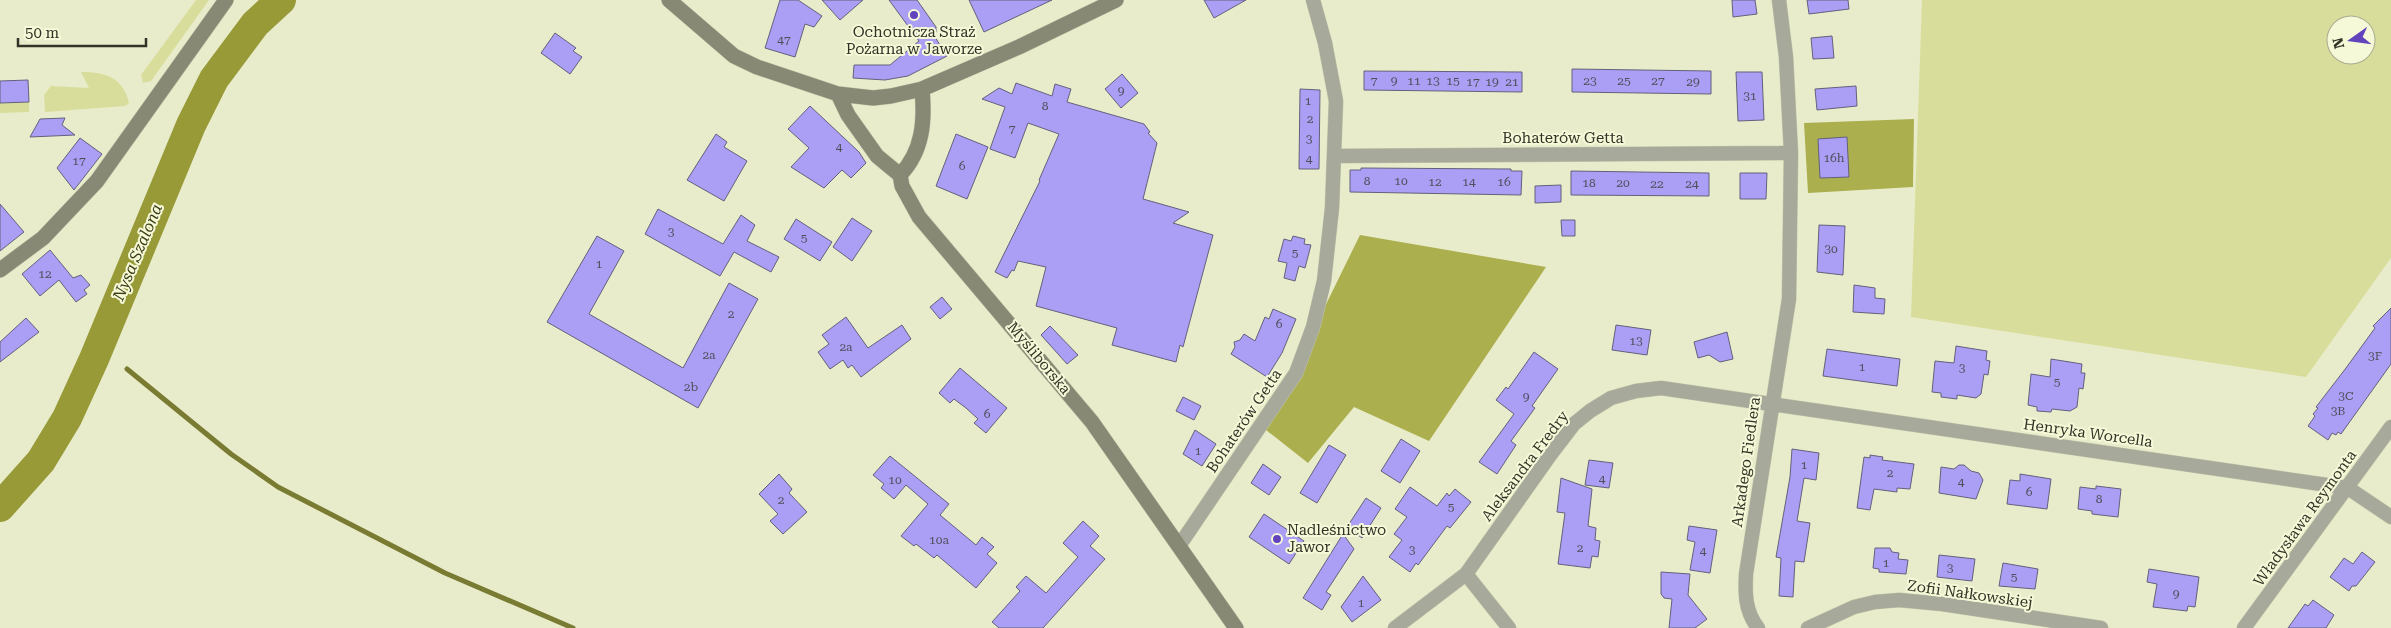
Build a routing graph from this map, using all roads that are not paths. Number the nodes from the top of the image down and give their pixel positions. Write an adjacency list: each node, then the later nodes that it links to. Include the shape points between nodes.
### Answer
1 (226, 0): 11 (main road, via 97,181 43,238)
2 (669, 0): 7 (main road, via 734,56 765,70)
3 (1116, 0): 6 (main road)
4 (1313, 0): 9 (street, Bohaterów Getta, via 1336,101)
5 (1779, 0): 8 (street, via 1786,57)
6 (922, 89): 7 (main road, via 873,98); 10 (main road, via 923,132 908,166)
7 (838, 94): 10 (main road, via 876,156)
8 (1791, 153): 9 (street, Bohaterów Getta); 12 (street, Arkadego Fiedlera, via 1788,298)
9 (1335, 156): 16 (street, Bohaterów Getta, via 1324,281 1313,327 1296,373)
10 (900, 175): 16 (main road, Myśliborska, via 902,186 919,216 1092,422)
11 (0, 270)
12 (1771, 404): 14 (street, Henryka Worcella); 17 (street, Aleksandra Fredry, via 1661,388 1611,398 1574,424); 21 (street, Arkadego Fiedlera, via 1745,598)
13 (2391, 427): 14 (street, Władysława Reymonta)
14 (2348, 488): 15 (street, Henryka Worcella); 24 (street, Władysława Reymonta)
15 (2391, 517)
16 (1179, 546): 18 (main road, Myśliborska)
17 (1466, 574): 19 (street, Aleksandra Fredry); 20 (street)
18 (1236, 628)
19 (1395, 628)
20 (1509, 628)
21 (1758, 628)
22 (1808, 628): 23 (street, Zofii Nałkowskiej, via 1854,607 1899,600)
23 (2101, 628)
24 (2244, 628)

